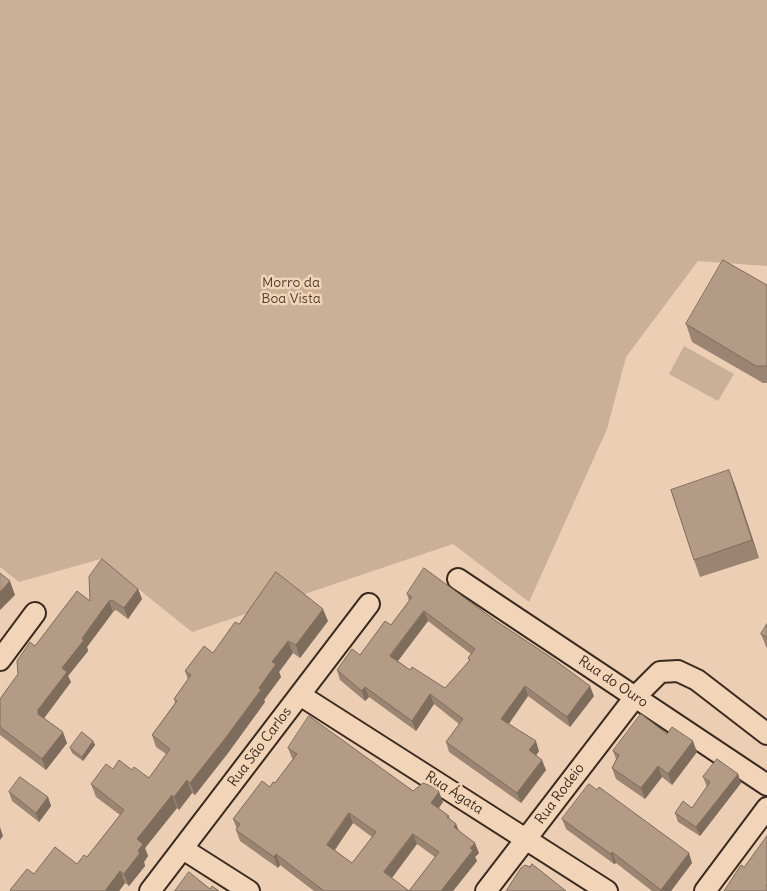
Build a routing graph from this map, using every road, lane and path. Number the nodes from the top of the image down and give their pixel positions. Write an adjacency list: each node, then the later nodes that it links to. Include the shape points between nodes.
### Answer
1 (458, 579): 6 (street, Rua do Ouro)
2 (369, 604): 5 (street, Rua São Carlos)
3 (35, 613): 4 (street)
4 (0, 660)
5 (300, 695): 10 (street, Rua Ágata); 11 (street, Rua São Carlos)
6 (635, 697): 7 (street, Rua Rodeio, via 660,672 678,671 698,680); 8 (street, Rua do Ouro); 10 (street, Rua Rodeio)
7 (767, 734)
8 (767, 785)
9 (767, 808): 16 (street)
10 (526, 839): 14 (street, Rua Rodeio); 15 (street, Rua Ágata)
11 (183, 849): 12 (street, Rua São Carlos); 13 (street)
12 (150, 891)
13 (249, 891)
14 (486, 891)
15 (607, 891)
16 (705, 891)

